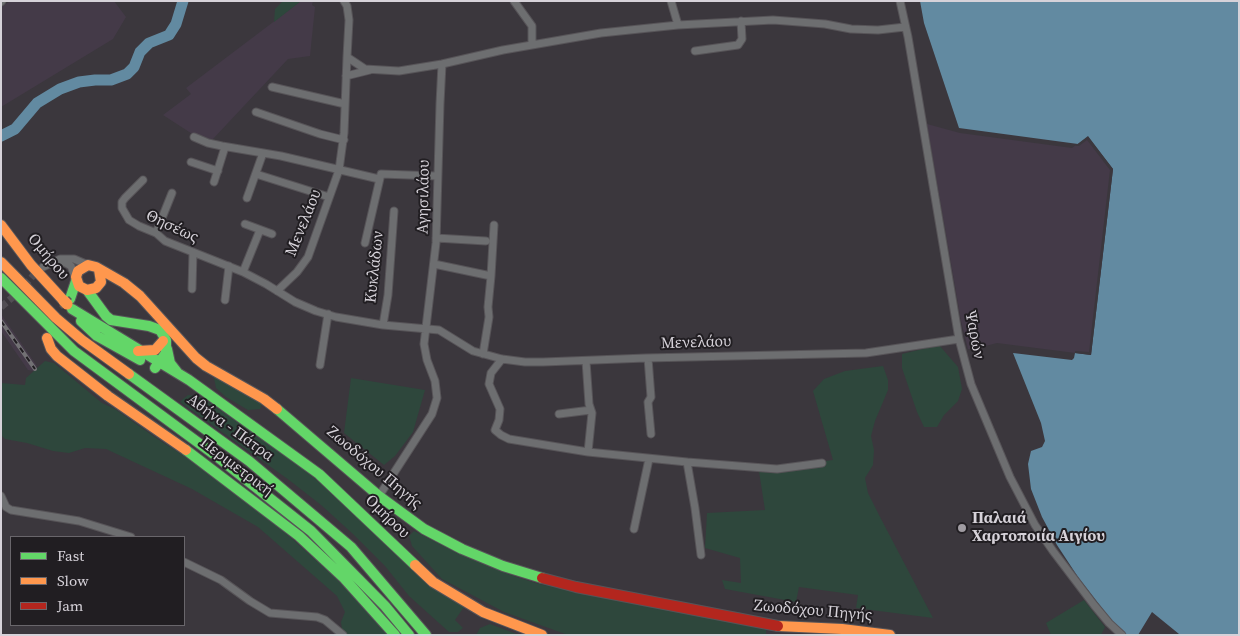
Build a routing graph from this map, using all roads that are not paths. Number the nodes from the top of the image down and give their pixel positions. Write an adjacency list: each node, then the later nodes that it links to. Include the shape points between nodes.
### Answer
1 (344, 1): 10 (street, Μενελάου, via 349,20)
2 (514, 1): 8 (street, via 532,26)
3 (671, 1): 6 (street)
4 (900, 1): 7 (street, Ψαρών)
5 (741, 21): 6 (street); 7 (street, via 773,20 878,30); 9 (street, via 742,40 738,45)
6 (678, 25): 8 (street, via 600,33)
7 (905, 27): 66 (street, Ψαρών)
8 (532, 45): 11 (street)
9 (695, 50)
10 (347, 57): 12 (street); 13 (street, Μενελάου)
11 (442, 64): 12 (street, via 399,71); 25 (street, Αγησιλάου)
12 (370, 70): 13 (street)
13 (346, 76): 15 (street, Μενελάου)
14 (272, 87): 15 (street)
15 (345, 104): 18 (street, Μενελάου)
16 (256, 112): 18 (street)
17 (194, 136): 19 (street)
18 (344, 140): 22 (street, Μενελάου)
19 (226, 147): 20 (street); 23 (street)
20 (263, 153): 22 (street); 24 (street)
21 (191, 162): 23 (street)
22 (339, 170): 26 (street); 30 (street, Μενελάου)
23 (218, 171): 28 (street)
24 (256, 174): 30 (street); 31 (street)
25 (438, 176): 26 (street, via 384,173); 39 (street, Αγησιλάου)
26 (379, 179): 41 (street)
27 (143, 180): 37 (street, Θησέως, via 122,202 122,208 135,224)
28 (214, 182)
29 (172, 194): 37 (street)
30 (329, 197): 58 (street, Μενελάου, via 306,260)
31 (247, 198)
32 (394, 211): 63 (street, Κυκλάδων, via 388,296)
33 (245, 224): 36 (street)
34 (1, 225): 60 (main road, Ομήρου)
35 (494, 225): 51 (street)
36 (260, 230): 38 (street); 50 (street)
37 (156, 233): 42 (street, Θησέως, via 165,241)
38 (272, 234)
39 (436, 238): 40 (street); 45 (street, Αγησιλάου)
40 (486, 241)
41 (365, 243)
42 (193, 252): 47 (street, Θησέως); 56 (street)
43 (60, 259): 46 (street, via 74,259); 48 (street); 53 (street, via 71,266)
44 (1, 262): 93 (main road, Αθήνα - Πάτρα, via 82,340 243,457 315,515 351,548)
45 (434, 264): 51 (street); 64 (street, Αγησιλάου)
46 (88, 265): 49 (main road); 53 (main road, via 80,268)
47 (229, 266): 50 (street, Θησέως); 59 (street)
48 (43, 267)
49 (99, 270): 54 (main road, Ζωοδόχου Πηγής); 55 (main road)
50 (243, 272): 58 (street, Θησέως)
51 (491, 276): 69 (street)
52 (1, 278): 92 (main road, Αθήνα - Πάτρα, via 74,351 311,530)
53 (76, 279): 57 (main road)
54 (118, 280): 55 (main road); 85 (main road, Ζωοδόχου Πηγής, via 140,296 201,362 264,399)
55 (100, 284): 57 (main road, via 93,290); 61 (main road)
56 (192, 289)
57 (86, 290): 61 (main road)
58 (277, 291): 62 (street, Μενελάου, via 295,302)
59 (225, 300)
60 (64, 307): 68 (main road, Ομήρου); 73 (main road, Ομήρου, via 97,336)
61 (100, 307): 67 (main road, via 111,320 155,328)
62 (328, 314): 63 (street, Μενελάου); 74 (street)
63 (382, 325): 64 (street, Μενελάου)
64 (426, 330): 69 (street, Μενελάου, via 444,332 465,347); 85 (street, Αγησιλάου, via 424,348 436,385 435,406)
65 (47, 338): 91 (main road, Περιμετρική, via 54,353 68,365 197,457 299,536)
66 (959, 339): 71 (street, Μενελάου, via 866,353); 96 (street, Ψαρών, via 976,397 1029,514 1088,597)
67 (164, 342): 68 (main road, via 154,350); 73 (main road, via 165,357); 75 (main road, via 170,363)
68 (138, 351): 73 (main road, Ομήρου)
69 (483, 354): 70 (street, Μενελάου)
70 (502, 358): 72 (street, Μενελάου, via 525,362); 80 (street, via 489,380 500,409 495,430 510,439)
71 (648, 358): 72 (street, Μενελάου); 79 (street)
72 (586, 361): 77 (street)
73 (155, 364): 75 (main road, Ομήρου); 76 (main road, Ομήρου)
74 (320, 365)
75 (178, 374): 76 (main road, Ομήρου)
76 (221, 403): 94 (main road, Ομήρου, via 319,474 433,582 484,612)
77 (591, 410): 78 (street); 80 (street)
78 (559, 414)
79 (650, 434)
80 (588, 452): 81 (street)
81 (649, 459): 82 (street); 86 (street)
82 (686, 462): 83 (street, via 777,469); 88 (street)
83 (822, 463)
84 (1, 496): 87 (street, via 11,510 79,521)
85 (379, 496): 95 (main road, Ζωοδόχου Πηγής, via 453,544 548,581 757,623)
86 (634, 529)
87 (128, 536)
88 (701, 556)
89 (185, 562): 90 (street, via 221,580 270,613 317,617)
90 (343, 635)
91 (395, 635)
92 (409, 635)
93 (426, 635)
94 (542, 635)
95 (890, 635)
96 (1122, 635)

